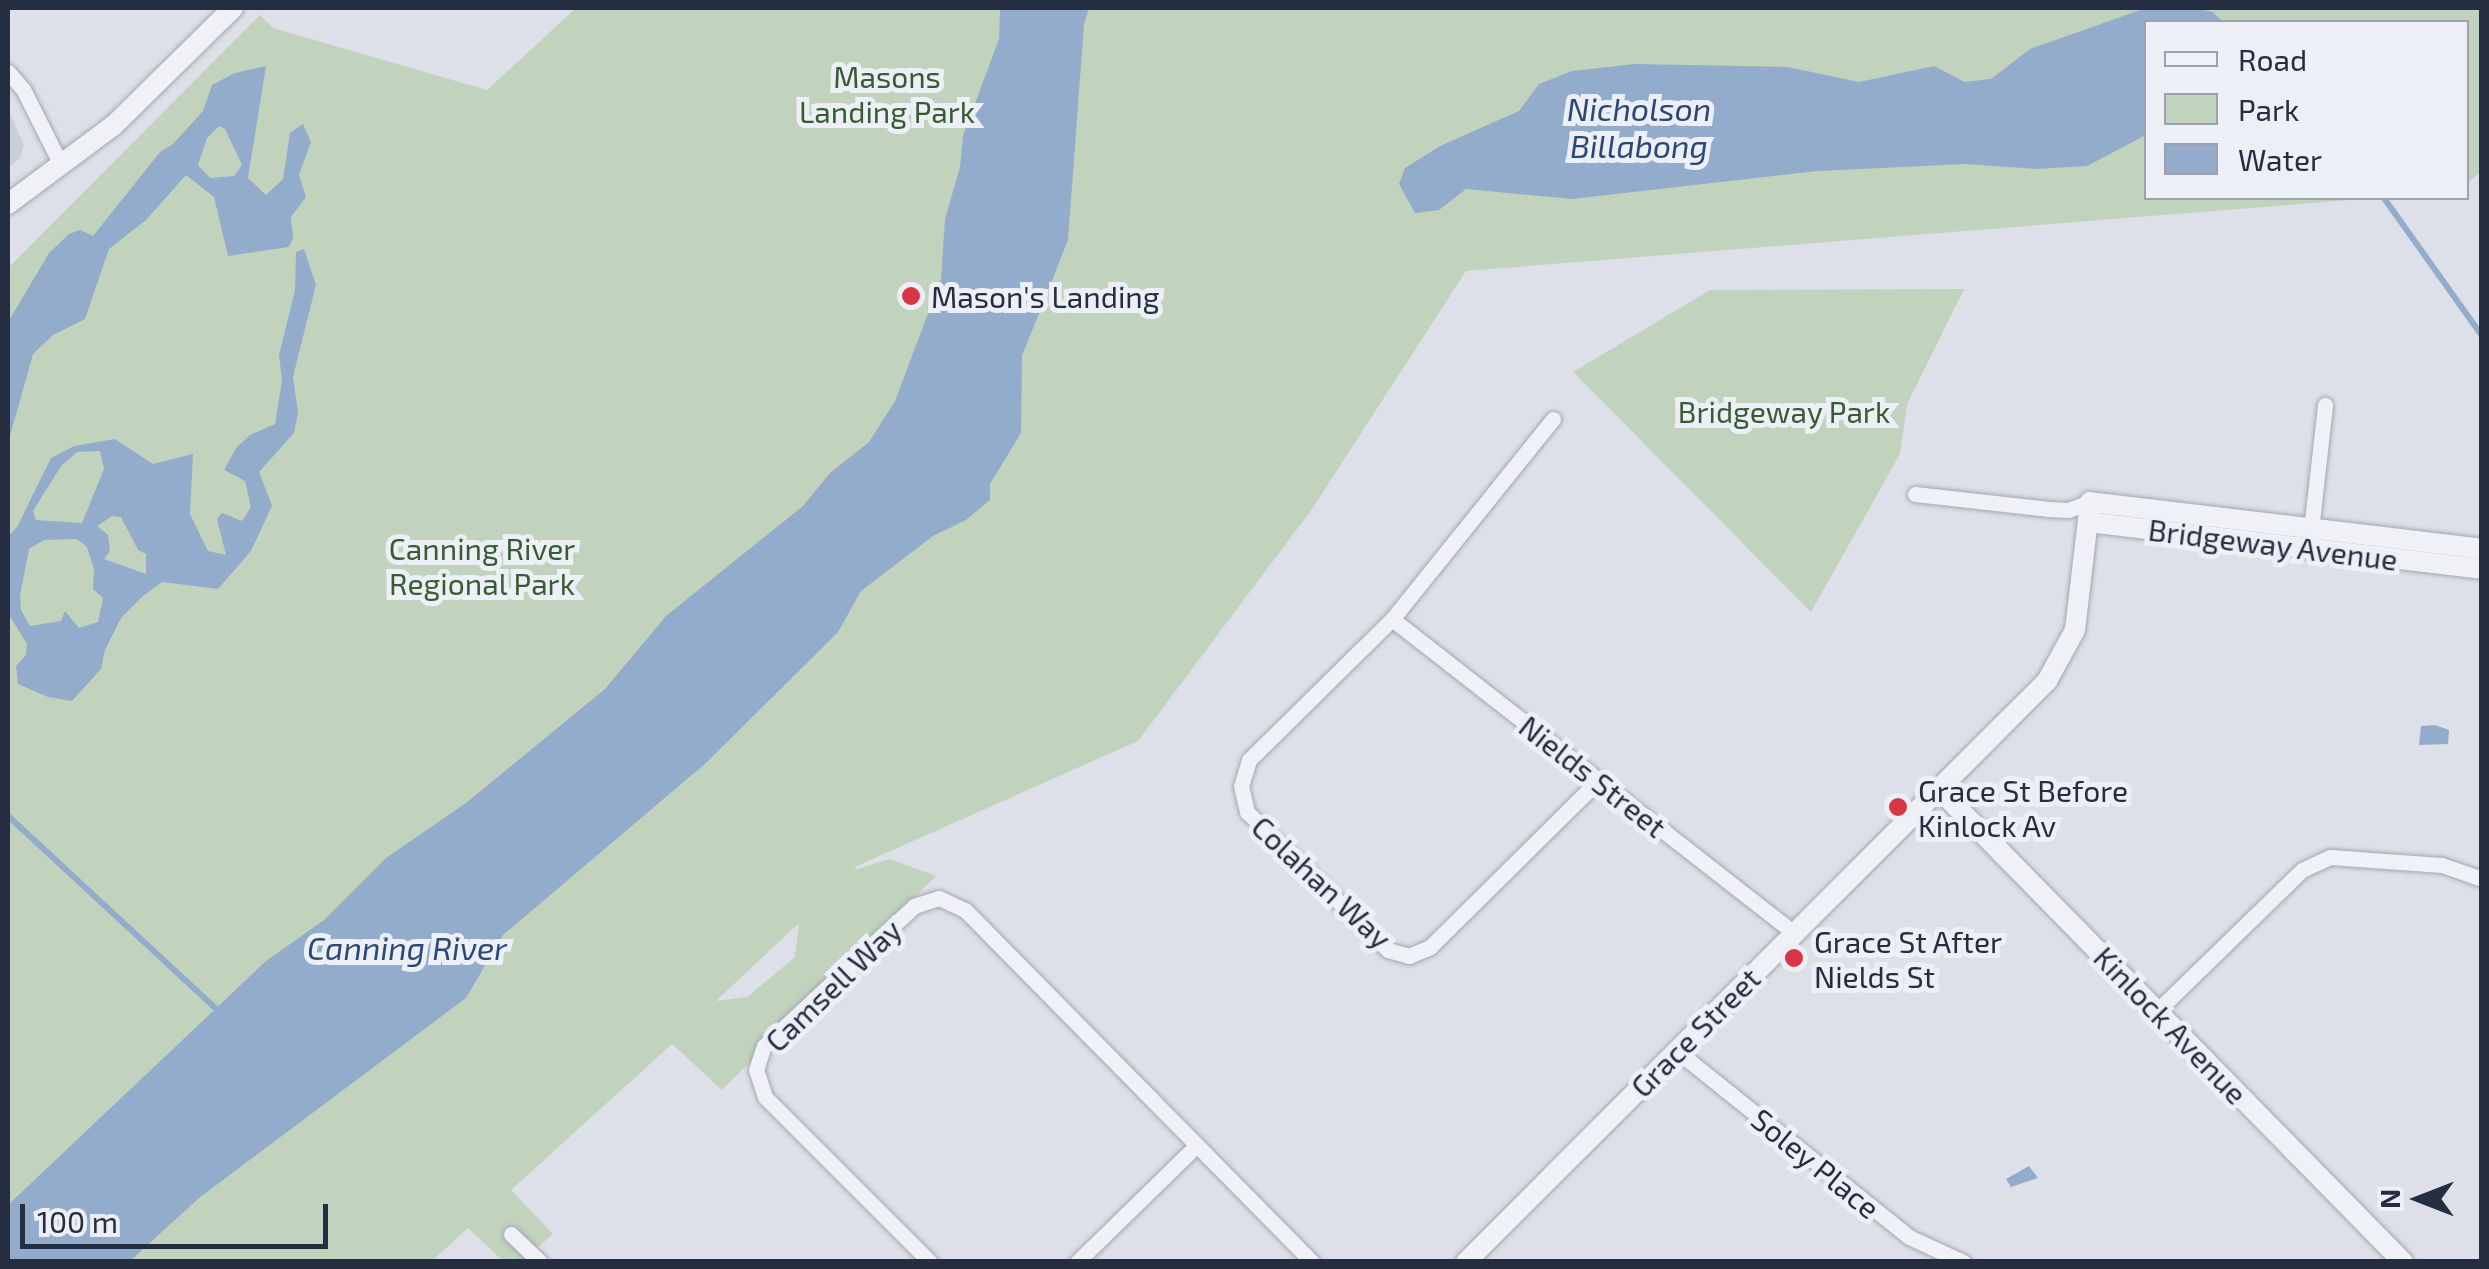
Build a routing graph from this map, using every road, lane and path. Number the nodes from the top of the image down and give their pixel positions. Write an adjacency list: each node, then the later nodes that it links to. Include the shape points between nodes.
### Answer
1 (233, 8): 3 (street, via 114,125)
2 (8, 72): 3 (street, via 23,88)
3 (60, 163): 4 (street)
4 (8, 204)
5 (2325, 405): 9 (street)
6 (1553, 419): 12 (street, Colahan Way)
7 (1915, 494): 8 (street, Bridgeway Avenue)
8 (2089, 512): 9 (street, Bridgeway Avenue); 14 (street, Grace Street, via 2078,618 2068,647 2047,681)
9 (2310, 538): 10 (street, Bridgeway Avenue); 11 (street, Bridgeway Avenue)
10 (2482, 550)
11 (2482, 568)
12 (1392, 619): 13 (street, Nields Street); 13 (street, Colahan Way, via 1249,760 1241,786 1247,812 1388,950 1408,956 1430,947)
13 (1599, 780): 16 (street, Nields Street)
14 (1939, 789): 16 (street, Grace Street); 17 (street, Kinlock Avenue)
15 (2482, 879): 17 (street, via 2442,866 2330,857 2302,870)
16 (1794, 934): 18 (street, Grace Street)
17 (2157, 1011): 27 (street, Kinlock Avenue)
18 (1676, 1051): 25 (street, Grace Street); 26 (street, Soley Place, via 1895,1226)
19 (1196, 1146): 22 (street, Camsell Way, via 965,910 939,898 914,906 764,1046 756,1070 765,1097); 23 (street); 24 (street, Camsell Way)
20 (511, 1234): 21 (street)
21 (540, 1262)
22 (930, 1262)
23 (1077, 1262)
24 (1312, 1262)
25 (1466, 1262)
26 (1963, 1262)
27 (2403, 1262)

